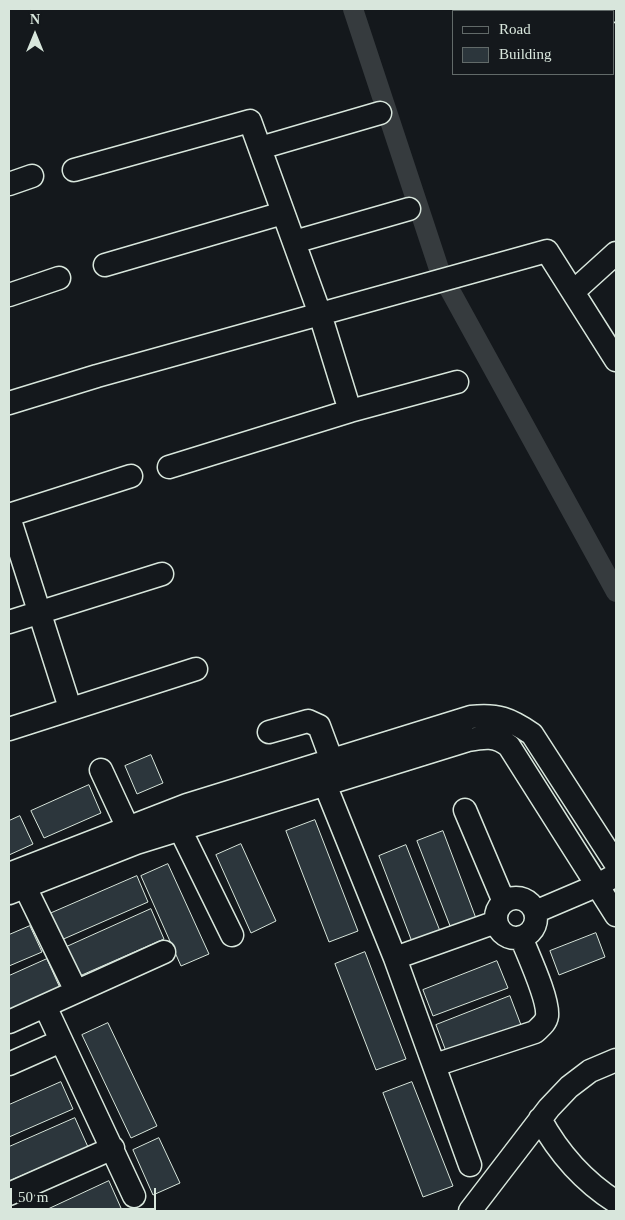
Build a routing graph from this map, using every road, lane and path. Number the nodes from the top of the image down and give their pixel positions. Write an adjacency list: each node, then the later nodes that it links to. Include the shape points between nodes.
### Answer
1 (380, 113): 2 (street)
2 (260, 148): 3 (street, via 250,121); 7 (street)
3 (74, 170)
4 (32, 176): 5 (street)
5 (9, 184)
6 (409, 209): 8 (street)
7 (283, 213): 8 (street); 10 (street)
8 (294, 242): 14 (street)
9 (616, 253): 12 (street)
10 (104, 265)
11 (59, 278): 13 (street)
12 (573, 292): 14 (street, via 547,251); 15 (street)
13 (9, 295)
14 (320, 314): 17 (street); 18 (street)
15 (616, 360)
16 (458, 382): 18 (street)
17 (9, 403)
18 (350, 411): 19 (street)
19 (169, 467)
20 (131, 476): 21 (street)
21 (9, 516): 23 (street)
22 (162, 574): 23 (street)
23 (39, 613): 24 (street); 26 (street)
24 (9, 622)
25 (196, 669): 26 (street)
26 (70, 708): 27 (street)
27 (9, 729)
28 (269, 732): 30 (street, via 308,721 319,726)
29 (101, 770): 33 (street)
30 (325, 770): 32 (street, via 244,786); 34 (street, via 471,718 490,715 515,722 532,734); 37 (street, via 468,740 501,739 516,756); 44 (street)
31 (465, 810): 38 (street)
32 (175, 820): 33 (street); 36 (street, via 93,859); 41 (street)
33 (127, 826): 36 (street)
34 (616, 864)
35 (616, 875): 37 (street)
36 (14, 885): 45 (street)
37 (596, 886): 39 (street); 40 (street)
38 (500, 912): 39 (street, via 518,898 525,900); 42 (street, via 505,934); 44 (street)
39 (535, 912): 42 (street, via 533,928)
40 (616, 915)
41 (232, 935)
42 (521, 937): 51 (street, via 546,1004 544,1024 535,1032)
43 (164, 952): 45 (street)
44 (395, 958): 51 (street)
45 (76, 991): 46 (street)
46 (45, 1006): 47 (street); 48 (street)
47 (9, 1022)
48 (61, 1041): 50 (street); 53 (street)
49 (616, 1060): 52 (street, via 590,1071 569,1087)
50 (9, 1064)
51 (435, 1065): 54 (street)
52 (540, 1119): 57 (street, via 571,1166); 58 (street)
53 (113, 1148): 55 (street); 56 (street)
54 (470, 1166)
55 (9, 1194)
56 (134, 1196)
57 (616, 1202)
58 (470, 1211)

